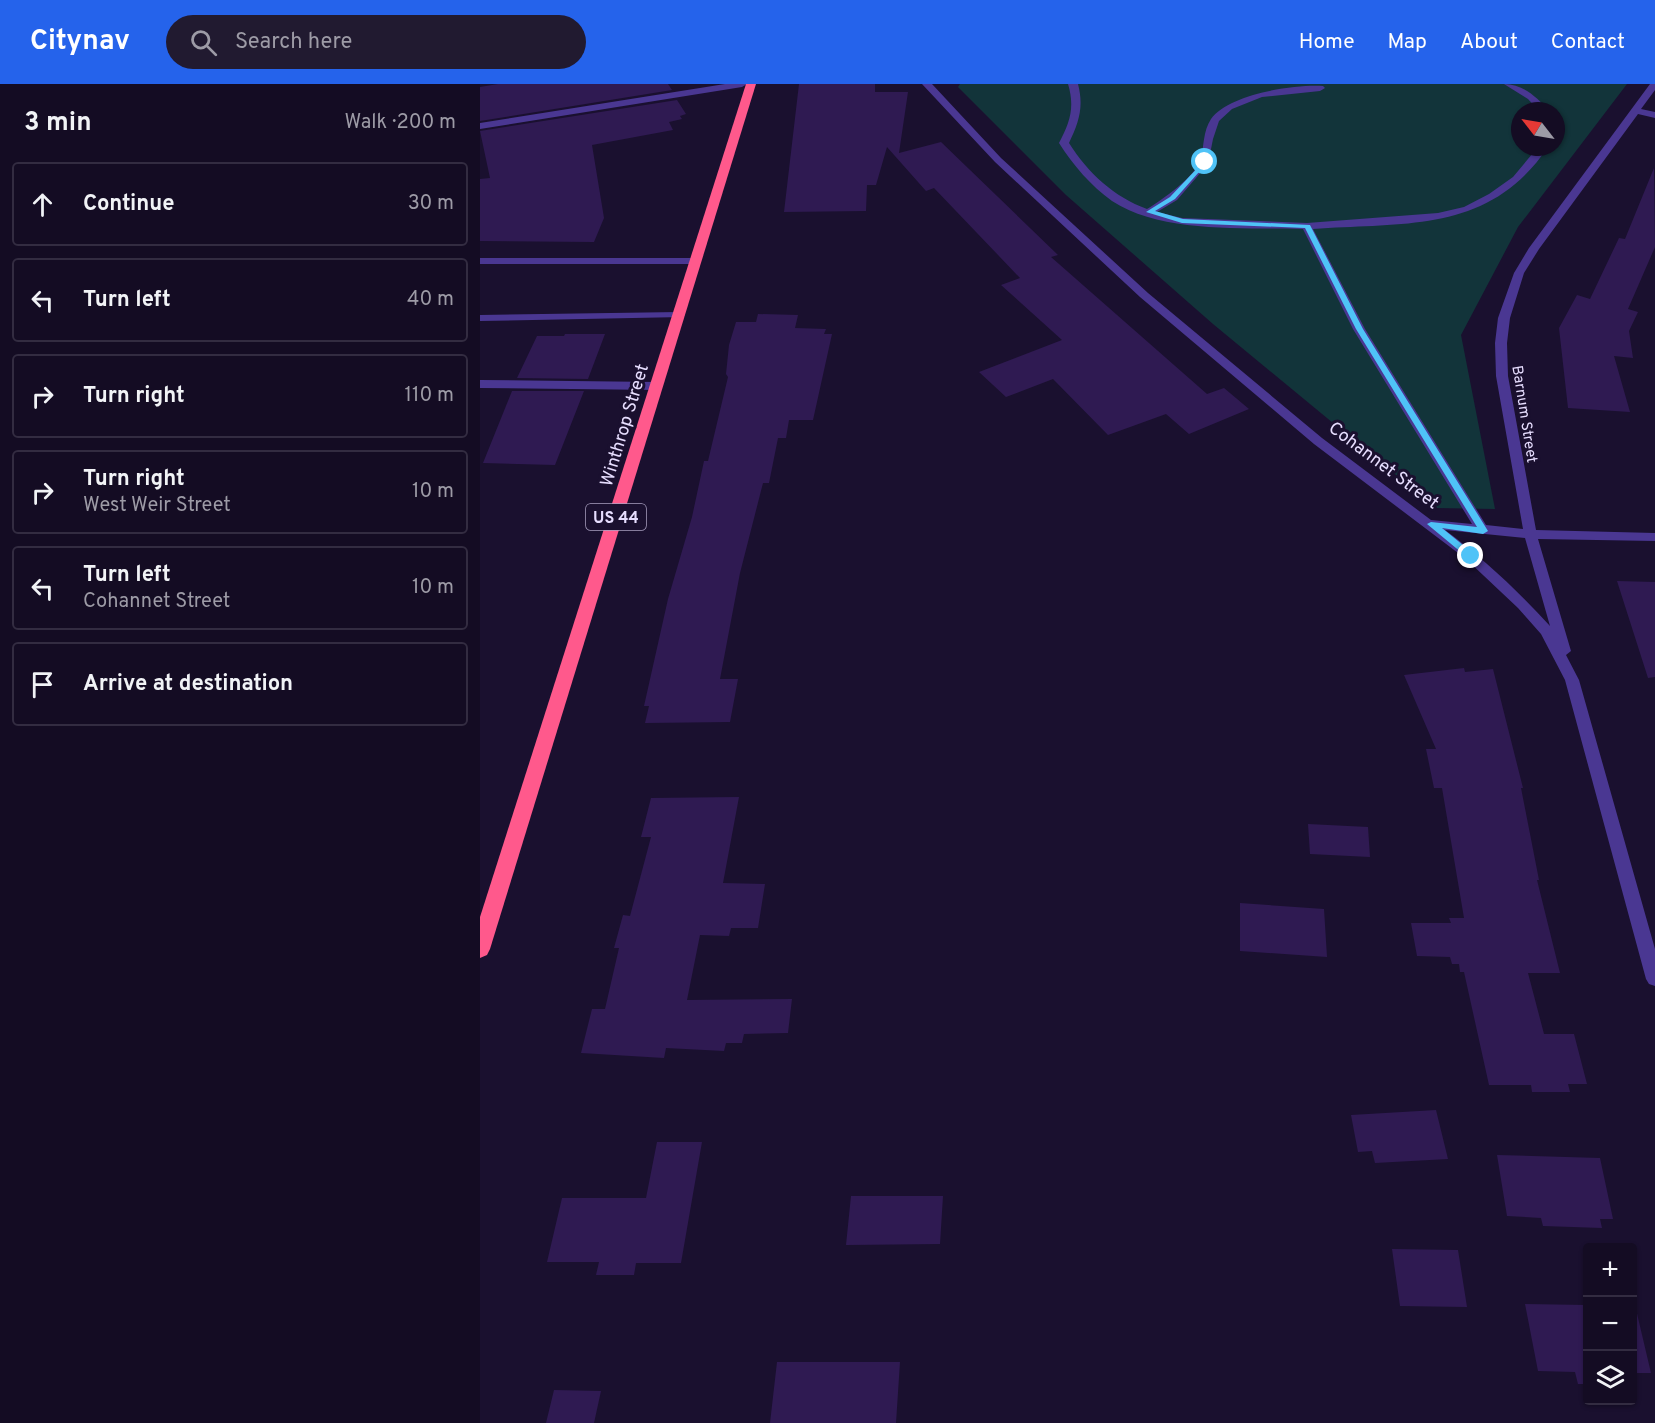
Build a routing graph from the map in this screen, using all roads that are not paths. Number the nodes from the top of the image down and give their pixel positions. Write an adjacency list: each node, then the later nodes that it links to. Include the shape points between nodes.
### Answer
1 (742, 84): 11 (street)
2 (751, 84): 16 (highway, Winthrop Street / US 44)
3 (927, 84): 21 (street, Cohannet Street, via 998,160 1153,302 1318,441)
4 (1073, 84): 13 (street, via 1078,101 1076,120 1064,142 1073,157 1117,199)
5 (1509, 84): 8 (street)
6 (1655, 84): 9 (street, Barnum Street)
7 (1323, 85): 13 (street, via 1260,94 1228,107 1215,120 1205,162 1173,198)
8 (1536, 102)
9 (1637, 111): 10 (street); 23 (street, Barnum Street, via 1534,248 1519,273 1506,310 1502,376)
10 (1655, 115)
11 (480, 126)
12 (1536, 156): 14 (street, via 1507,186 1456,213)
13 (1149, 212): 14 (street, via 1182,221)
14 (1307, 226): 22 (street, via 1359,329)
15 (480, 261): 16 (street)
16 (695, 261): 17 (highway, Winthrop Street / US 44)
17 (679, 315): 18 (street); 20 (highway, Winthrop Street / US 44)
18 (480, 318)
19 (480, 384): 20 (street)
20 (657, 386): 26 (highway, Winthrop Street / US 44)
21 (1431, 524): 22 (street); 25 (street, Cohannet Street, via 1523,604 1546,631)
22 (1483, 531): 23 (street)
23 (1530, 534): 24 (street); 25 (street, Barnum Street)
24 (1655, 537)
25 (1572, 680): 27 (street, Cohannet Street)
26 (480, 949)
27 (1655, 979)

